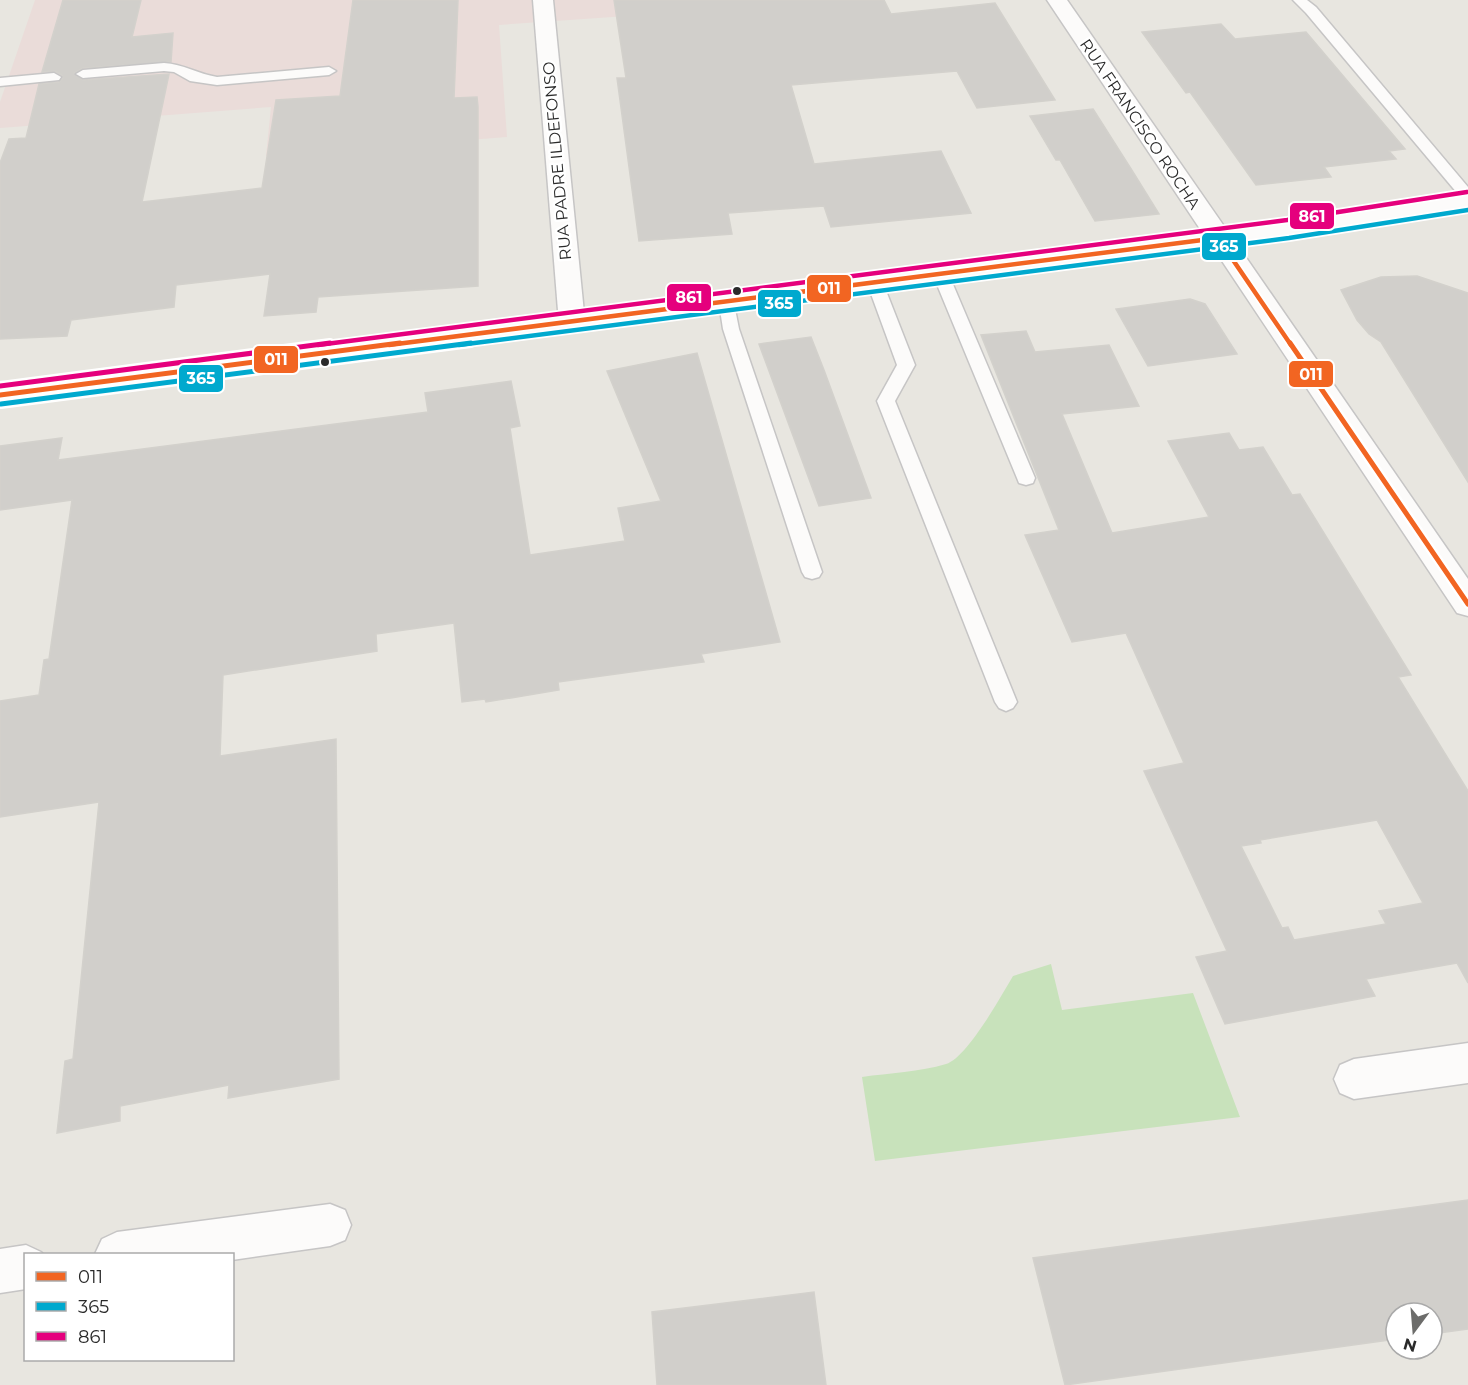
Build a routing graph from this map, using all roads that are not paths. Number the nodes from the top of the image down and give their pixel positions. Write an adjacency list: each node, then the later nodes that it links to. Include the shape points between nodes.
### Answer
1 (543, 0): 13 (main road, RUA PADRE ILDEFONSO)
2 (1057, 0): 9 (main road, RUA FRANCISCO ROCHA)
3 (1299, 0): 8 (lane)
4 (329, 71): 5 (lane, via 217,81 164,67)
5 (83, 74)
6 (54, 77): 7 (lane)
7 (0, 82)
8 (1468, 199): 9 (main road)
9 (1218, 238): 10 (main road); 17 (main road, RUA FRANCISCO ROCHA)
10 (941, 275): 11 (main road); 15 (lane)
11 (875, 283): 12 (main road); 18 (lane, via 906,364 886,401)
12 (727, 303): 13 (main road); 16 (lane, via 731,329)
13 (572, 323): 14 (main road)
14 (0, 395)
15 (1026, 478)
16 (812, 572)
17 (1468, 604)
18 (1006, 702)
19 (1468, 1063): 20 (main road)
20 (1354, 1079)
21 (330, 1225): 22 (main road)
22 (124, 1253)
23 (24, 1267): 24 (main road)
24 (0, 1271)

